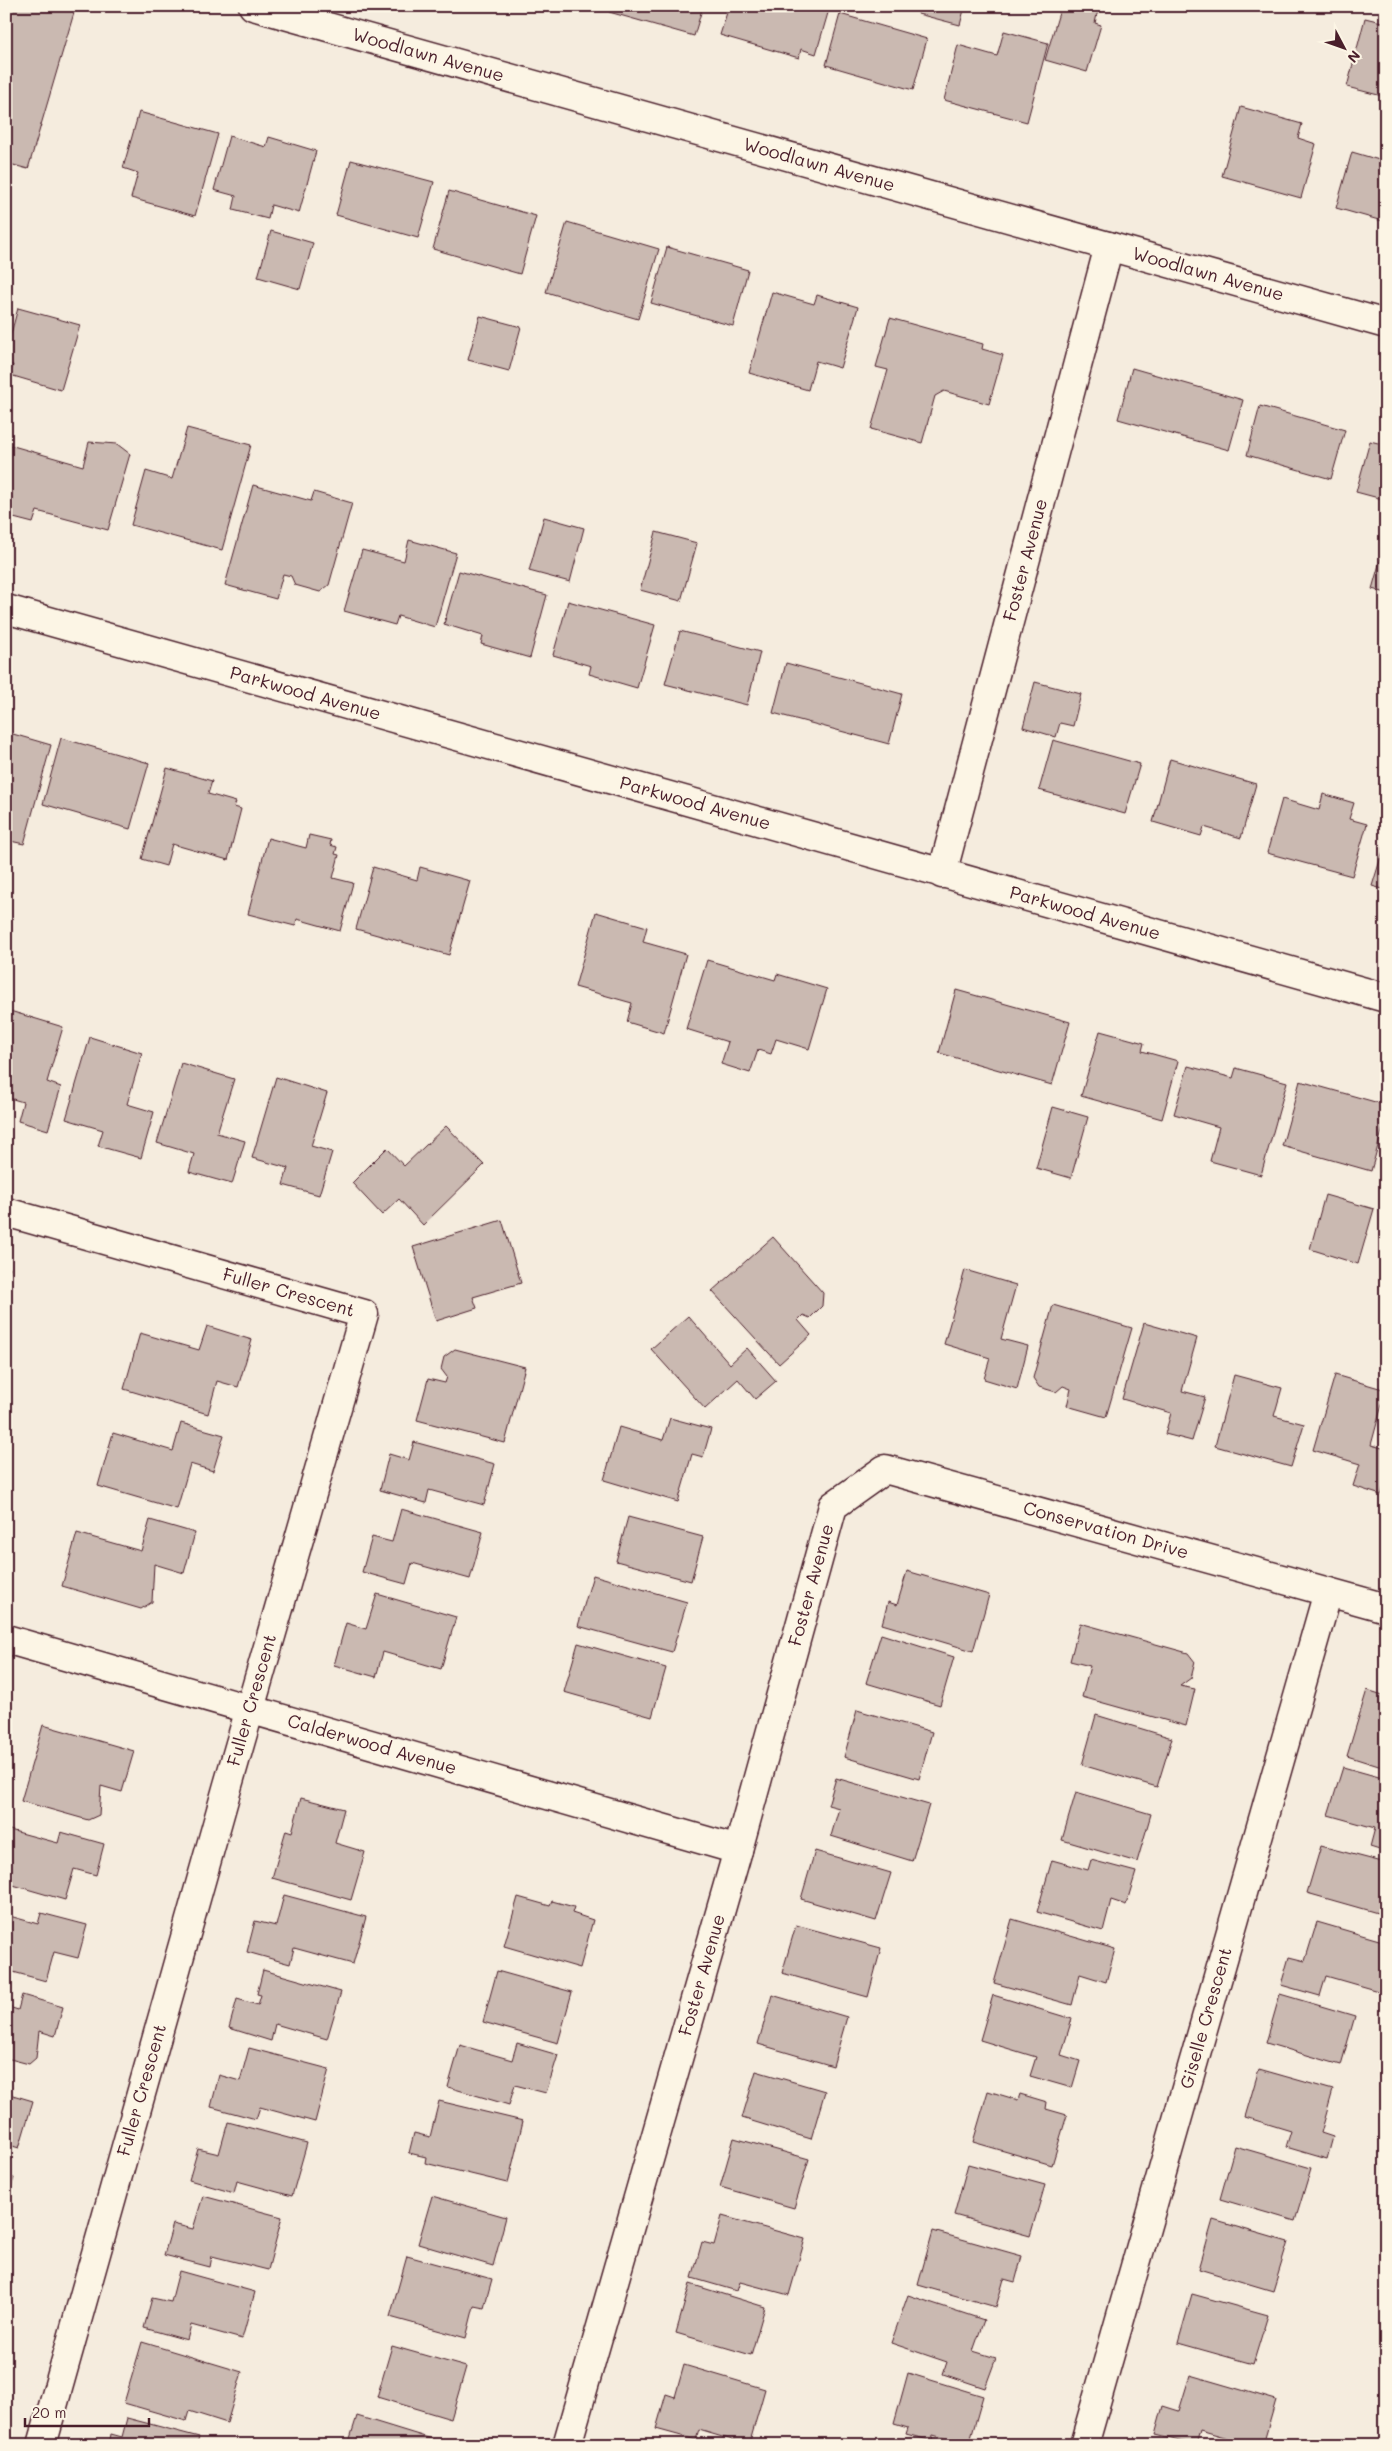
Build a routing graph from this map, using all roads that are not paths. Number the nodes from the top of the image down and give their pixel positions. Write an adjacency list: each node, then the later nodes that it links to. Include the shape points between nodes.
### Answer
1 (252, 6): 2 (street, Woodlawn Avenue)
2 (1109, 246): 3 (street, Woodlawn Avenue); 5 (street, Foster Avenue)
3 (1386, 324)
4 (6, 609): 5 (street, Parkwood Avenue)
5 (942, 874): 6 (street, Parkwood Avenue)
6 (1386, 998)
7 (6, 1212): 12 (street, Fuller Crescent, via 364,1314)
8 (833, 1506): 9 (street, Conservation Drive, via 885,1470); 13 (street, Foster Avenue)
9 (1328, 1592): 10 (street, Conservation Drive); 16 (street, Giselle Crescent)
10 (1386, 1608)
11 (6, 1639): 12 (street, Calderwood Avenue)
12 (250, 1709): 13 (street, Calderwood Avenue); 14 (street, Fuller Crescent)
13 (738, 1850): 15 (street, Foster Avenue)
14 (42, 2445)
15 (567, 2445)
16 (1084, 2445)

